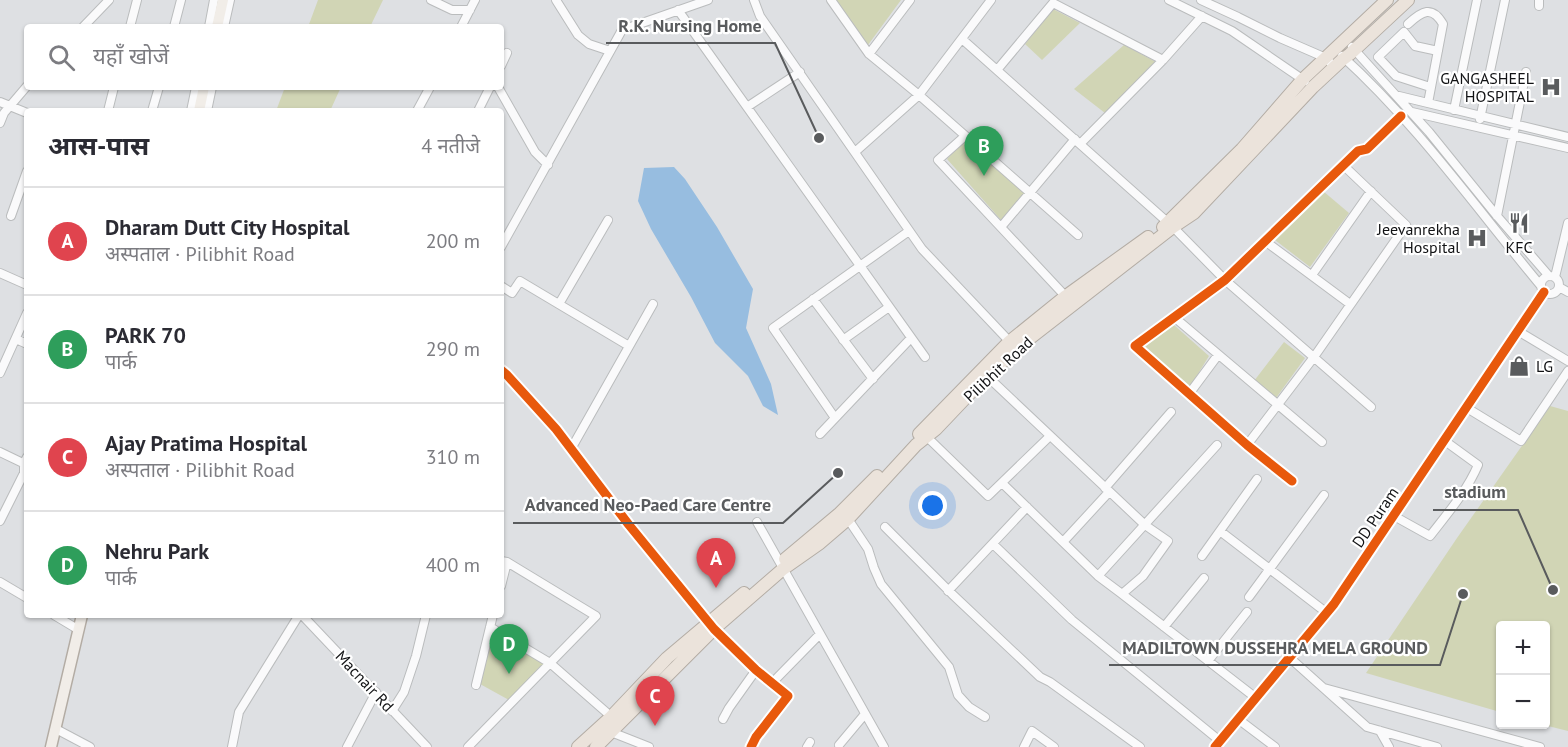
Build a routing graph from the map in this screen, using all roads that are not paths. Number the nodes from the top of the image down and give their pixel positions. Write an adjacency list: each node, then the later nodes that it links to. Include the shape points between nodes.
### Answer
1 (109, 0): 24 (street)
2 (137, 0): 25 (street)
3 (181, 0): 26 (street)
4 (214, 0): 27 (street)
5 (223, 0): 28 (main road)
6 (230, 0): 29 (street)
7 (431, 0): 21 (street, via 452,10)
8 (475, 0): 21 (street)
9 (556, 0): 34 (street, via 578,35 589,44)
10 (708, 0): 22 (street)
11 (754, 0): 43 (street, via 760,16)
12 (831, 0): 37 (street)
13 (910, 0): 37 (street)
14 (990, 0): 32 (street)
15 (1169, 0): 23 (street)
16 (1201, 0): 39 (street)
17 (1387, 0): 33 (highway)
18 (1408, 0): 38 (highway, Pilibhit Road)
19 (1477, 0): 70 (street)
20 (1505, 0): 74 (street)
21 (470, 10): 30 (street)
22 (678, 10): 34 (street, via 622,30); 62 (street)
23 (1202, 16): 41 (street); 45 (street, via 1232,30)
24 (86, 24)
25 (131, 24)
26 (175, 24)
27 (209, 24)
28 (218, 24)
29 (225, 24)
30 (463, 24)
31 (1408, 24): 35 (street, via 1420,14 1438,15 1443,24)
32 (962, 39): 42 (street); 57 (street)
33 (1345, 40): 38 (street); 39 (highway)
34 (610, 51): 84 (street)
35 (1438, 51): 47 (street); 47 (street, via 1415,45 1404,32 1378,57 1396,76)
36 (507, 53): 40 (street)
37 (869, 54): 57 (street)
38 (1349, 54): 39 (highway, Pilibhit Road); 58 (street); 73 (street)
39 (1331, 58): 45 (highway); 46 (highway, Pilibhit Road)
40 (504, 60)
41 (1163, 60): 42 (street, via 1053,3); 81 (street)
42 (997, 70): 81 (street)
43 (800, 72): 62 (street); 83 (street)
44 (1526, 72): 76 (street)
45 (1303, 80): 46 (street); 93 (highway)
46 (1313, 87): 93 (highway, Pilibhit Road, via 1194,213)
47 (1430, 87): 60 (street)
48 (24, 90): 61 (street)
49 (113, 90): 63 (street)
50 (158, 90): 64 (street)
51 (195, 90): 65 (street)
52 (203, 90): 66 (main road)
53 (211, 90): 67 (street)
54 (428, 90): 68 (street)
55 (488, 90): 69 (street)
56 (500, 90): 84 (street, via 535,152)
57 (919, 95): 79 (street); 83 (street)
58 (1397, 96): 60 (street); 72 (street)
59 (0, 102): 61 (street)
60 (1428, 103): 70 (street)
61 (11, 106): 71 (street); 75 (street)
62 (747, 107): 101 (street)
63 (109, 108)
64 (153, 108)
65 (192, 108)
66 (200, 108)
67 (208, 108)
68 (419, 108)
69 (480, 108)
70 (1454, 110): 74 (street)
71 (24, 112)
72 (1412, 112): 77 (street); 90 (street)
73 (1401, 116): 85 (street); 109 (street)
74 (1481, 116): 76 (street); 77 (street)
75 (0, 123)
76 (1514, 124): 78 (street); 80 (street)
77 (1479, 127): 78 (street)
78 (1512, 135): 82 (street); 90 (street)
79 (965, 136): 88 (street); 94 (street, via 938,159)
80 (1568, 137)
81 (1078, 141): 88 (street); 93 (street)
82 (1568, 148)
83 (855, 152): 96 (street)
84 (548, 165): 97 (street)
85 (1343, 165): 87 (street); 99 (street)
86 (24, 179): 89 (street)
87 (1371, 190): 103 (street); 115 (street, via 1406,225)
88 (1030, 193): 94 (street); 98 (street)
89 (11, 216)
90 (1497, 216): 104 (street)
91 (608, 220): 113 (street)
92 (1568, 223): 104 (street)
93 (1171, 225): 105 (street); 112 (highway, Pilibhit Road)
94 (1001, 227): 112 (street)
95 (504, 229): 97 (street)
96 (909, 231): 101 (street); 124 (street)
97 (510, 232): 100 (street)
98 (1077, 235)
99 (1265, 241): 103 (street); 105 (street)
100 (504, 242)
101 (860, 266): 111 (street); 116 (street)
102 (0, 273): 106 (street)
103 (1312, 275): 115 (street)
104 (1552, 276): 107 (street); 109 (street, via 1543,279)
105 (1225, 280): 117 (street); 128 (street)
106 (24, 284)
107 (1559, 287): 109 (street, via 1551,294); 110 (street)
108 (504, 288): 113 (street, via 512,292 520,281)
109 (1543, 289): 119 (street, DD Puram)
110 (1568, 292)
111 (813, 299): 122 (street); 140 (street, via 773,328)
112 (1070, 300): 124 (highway, Pilibhit Road)
113 (559, 304): 125 (street)
114 (653, 304): 125 (street)
115 (1350, 304): 128 (street)
116 (889, 307): 120 (street); 122 (street)
117 (1174, 317): 126 (street); 135 (street, via 1135,346)
118 (24, 320): 121 (street)
119 (1518, 331): 129 (street); 138 (street, DD Puram)
120 (911, 338): 127 (street); 134 (street)
121 (16, 339): 123 (street); 132 (street)
122 (843, 340): 134 (street)
123 (24, 343)
124 (1012, 345): 133 (highway, Pilibhit Road); 169 (highway)
125 (629, 346): 148 (street)
126 (1218, 355): 135 (street); 136 (street)
127 (924, 357)
128 (1314, 357): 136 (street); 137 (street)
129 (1568, 361)
130 (1568, 371): 138 (street, via 1521,441)
131 (504, 372): 148 (street)
132 (0, 374)
133 (988, 377): 142 (highway, Pilibhit Road); 143 (street)
134 (873, 379): 140 (street)
135 (1189, 394): 147 (street)
136 (1278, 405): 145 (street); 147 (street)
137 (1371, 407)
138 (1467, 408): 144 (street, DD Puram)
139 (1171, 412): 155 (street)
140 (835, 418): 141 (street)
141 (820, 434)
142 (926, 436): 154 (street, via 988,496); 159 (highway, Pilibhit Road)
143 (1050, 436): 154 (street); 155 (street)
144 (1445, 441): 158 (street, DD Puram); 158 (street, via 1478,465 1472,477 1430,536)
145 (1322, 442)
146 (1217, 445): 162 (street)
147 (1247, 445): 153 (street)
148 (571, 449): 186 (street)
149 (0, 452): 150 (street)
150 (24, 461)
151 (24, 473): 160 (street)
152 (1257, 479): 164 (street)
153 (1292, 481)
154 (1002, 483): 157 (street)
155 (1107, 490): 162 (street); 165 (street)
156 (1324, 495): 170 (street)
157 (1027, 507): 165 (street); 166 (street)
158 (1394, 516): 179 (street, DD Puram)
159 (848, 519): 169 (highway, Pilibhit Road, via 820,543); 202 (street, via 868,549 881,584 949,667 958,695)
160 (0, 521)
161 (758, 522): 169 (street)
162 (1145, 525): 171 (street); 175 (street, via 1168,541 1143,576)
163 (885, 527): 174 (street)
164 (1220, 531): 167 (street); 170 (street)
165 (1063, 542): 171 (street)
166 (993, 544): 174 (street); 208 (street, via 1072,620)
167 (1202, 556)
168 (504, 561): 193 (street, via 596,616)
169 (781, 566): 186 (highway, Pilibhit Road); 190 (street)
170 (1269, 568): 177 (street); 179 (street)
171 (1098, 576): 175 (street)
172 (1204, 578): 188 (street)
173 (0, 582): 176 (street)
174 (948, 591): 223 (street, via 1041,677)
175 (1122, 594): 188 (street)
176 (24, 596)
177 (1249, 597)
178 (1247, 612): 192 (street)
179 (1327, 613): 191 (street, DD Puram)
180 (59, 618): 189 (street)
181 (81, 618): 189 (main road)
182 (299, 618): 212 (street, via 238,712)
183 (304, 618): 198 (street, Macnair Rd)
184 (425, 618): 200 (street, via 404,692)
185 (493, 618): 187 (street)
186 (711, 626): 194 (street); 205 (highway, Pilibhit Road)
187 (490, 627): 193 (street); 196 (street)
188 (1164, 627): 192 (street)
189 (79, 630): 206 (main road)
190 (820, 634): 195 (street); 201 (street)
191 (1290, 658): 197 (street); 199 (street, DD Puram)
192 (1208, 661): 199 (street)
193 (550, 663): 205 (street); 215 (street)
194 (756, 670): 195 (street); 203 (street)
195 (772, 683): 219 (street, via 788,696)
196 (476, 685)
197 (1324, 688): 207 (street, via 1367,727); 227 (street)
198 (376, 692): 200 (street, Macnair Rd); 213 (street)
199 (1256, 698): 204 (street, DD Puram)
200 (392, 711): 214 (street, Macnair Rd)
201 (865, 714): 209 (street); 220 (street)
202 (984, 717)
203 (723, 719)
204 (1238, 719): 208 (street, DD Puram); 224 (street)
205 (614, 724): 216 (highway); 217 (highway, Pilibhit Road); 218 (street)
206 (56, 729): 210 (main road); 211 (street)
207 (1380, 730): 225 (street); 226 (street)
208 (1218, 744)
209 (839, 746)
210 (51, 747)
211 (90, 747)
212 (232, 747)
213 (347, 747)
214 (427, 747)
215 (468, 747)
216 (578, 747)
217 (596, 747)
218 (649, 747)
219 (751, 747)
220 (884, 747)
221 (1024, 747): 222 (street, via 1032,731)
222 (1054, 747)
223 (1140, 747)
224 (1275, 747)
225 (1389, 747)
226 (1437, 747)
227 (1540, 747)

